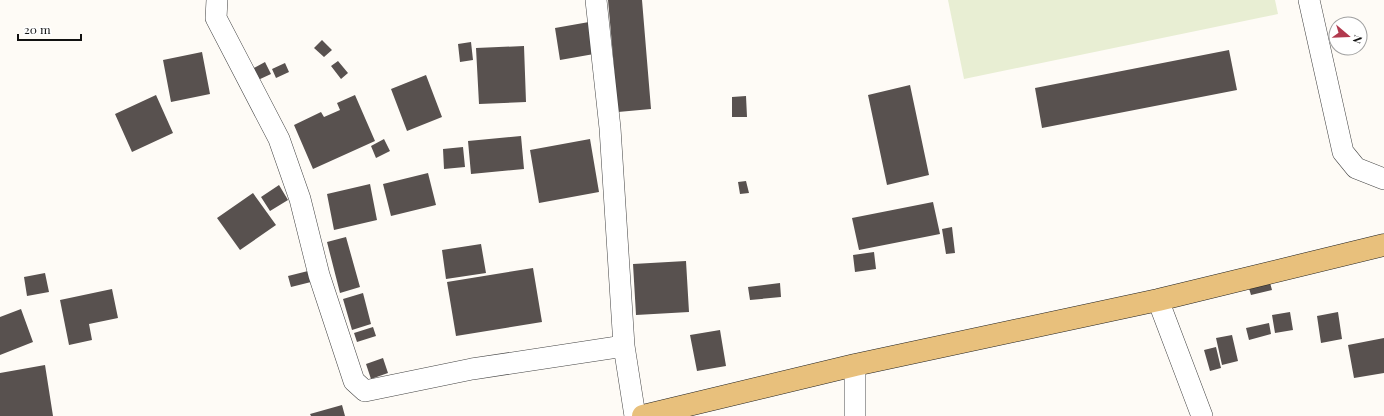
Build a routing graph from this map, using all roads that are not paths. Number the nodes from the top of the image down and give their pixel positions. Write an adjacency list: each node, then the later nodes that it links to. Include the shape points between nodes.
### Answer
1 (217, 0): 7 (street, via 216,18 280,139 300,199 319,275 354,381 365,391 472,369)
2 (596, 0): 7 (street, via 610,128)
3 (1309, 0): 4 (street, via 1343,152 1356,168)
4 (1384, 179)
5 (1384, 245): 6 (main road)
6 (1158, 300): 8 (main road); 12 (street)
7 (624, 346): 9 (street)
8 (855, 365): 10 (main road); 11 (street)
9 (635, 416)
10 (643, 416)
11 (855, 416)
12 (1202, 416)

